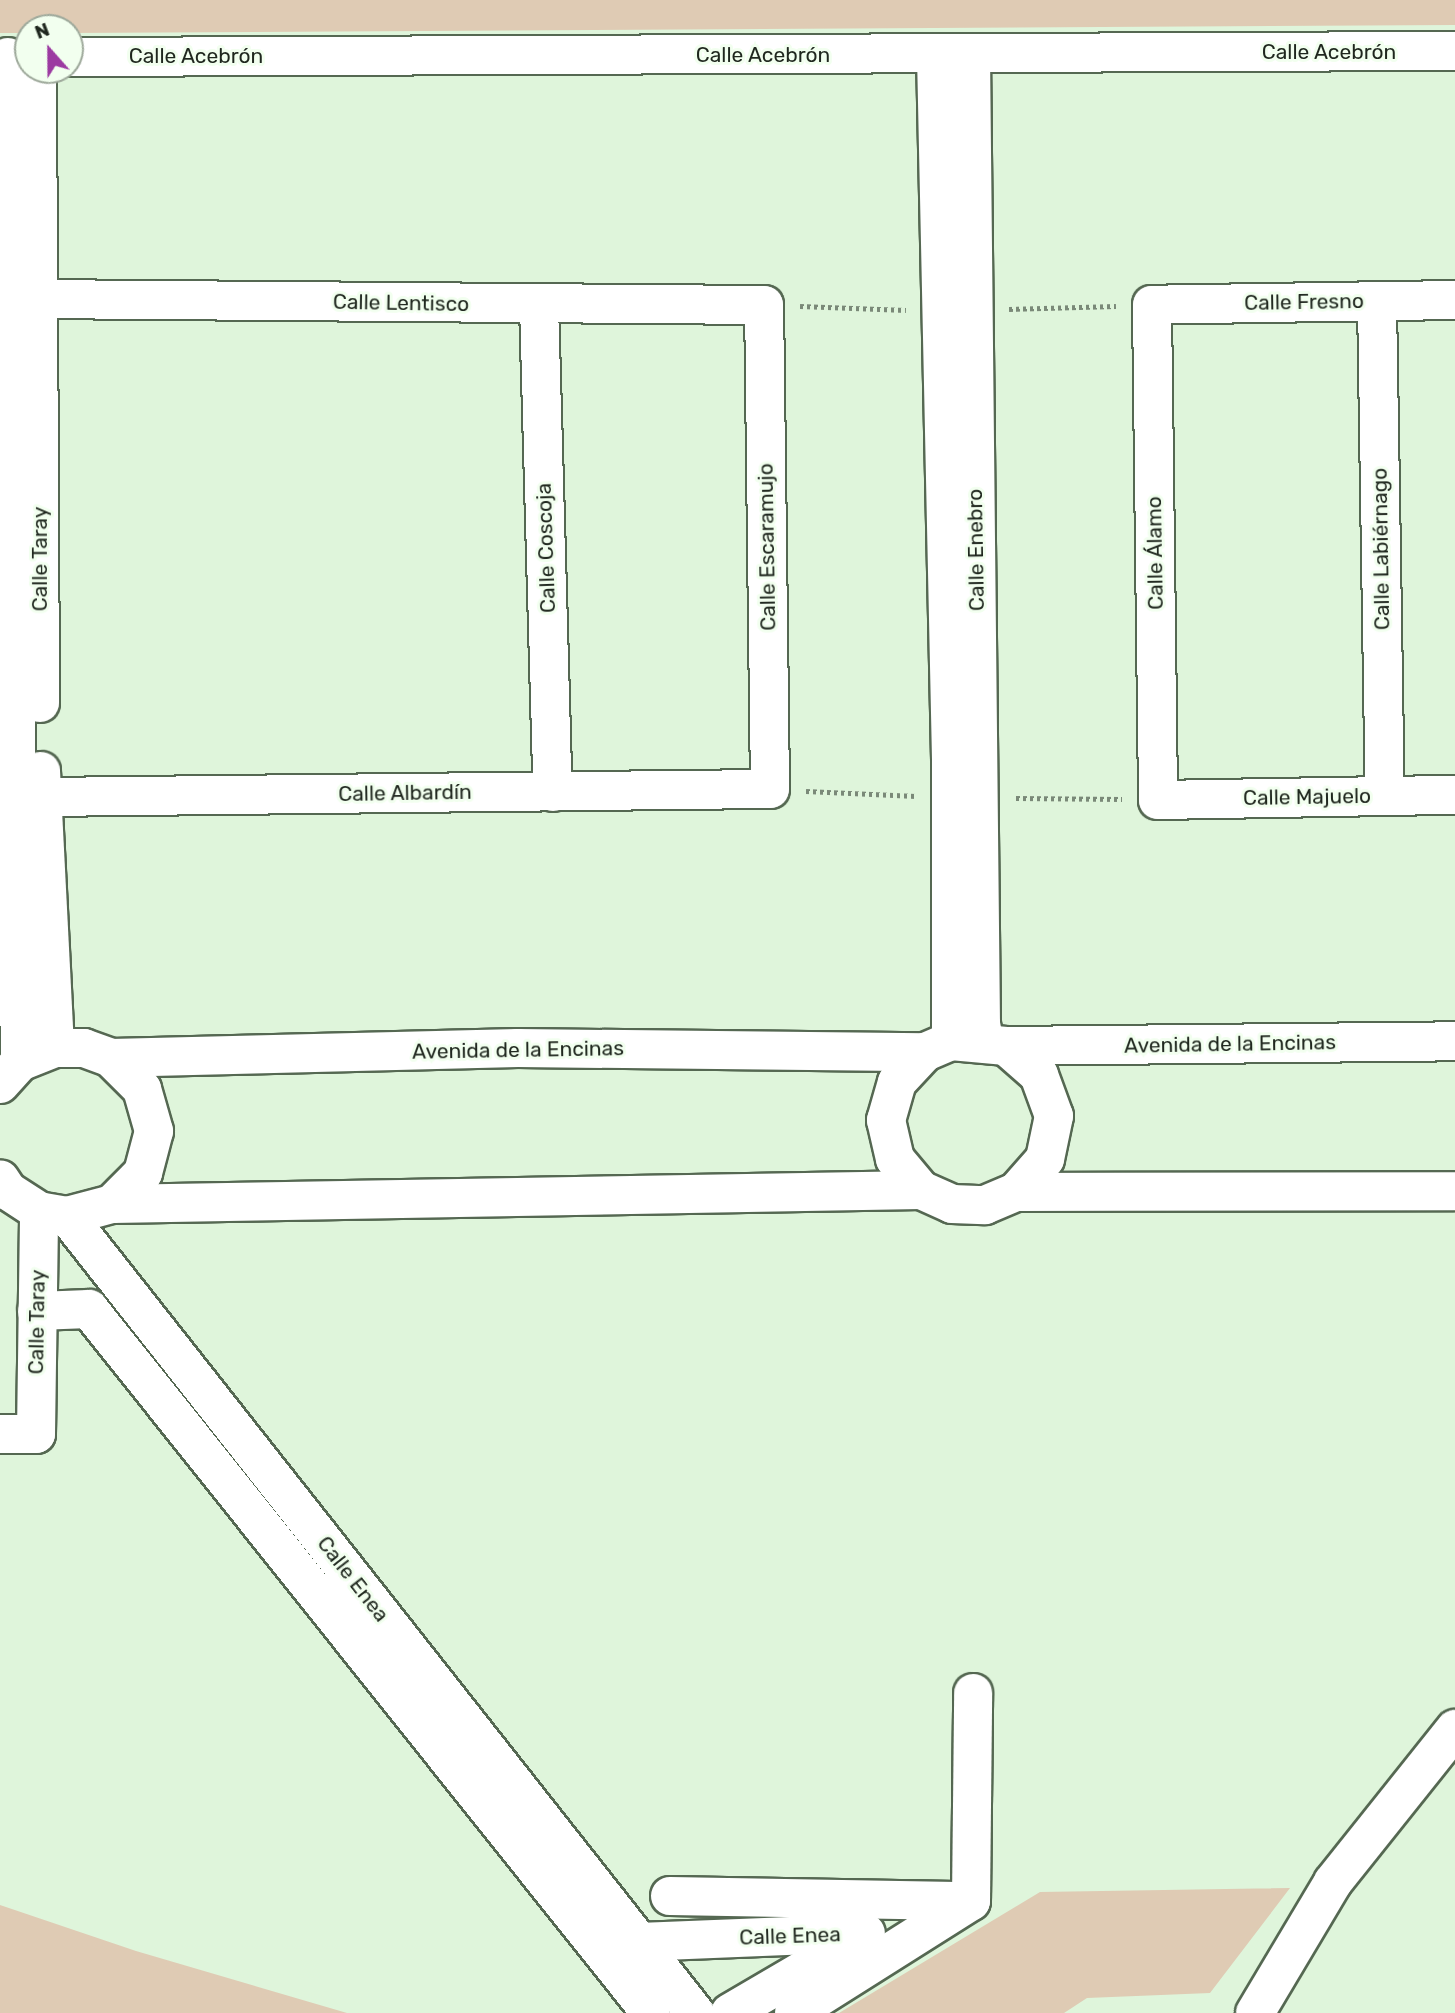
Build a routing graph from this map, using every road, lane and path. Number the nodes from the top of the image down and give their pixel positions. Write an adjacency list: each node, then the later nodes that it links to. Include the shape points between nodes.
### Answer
1 (1455, 51): 2 (street, Calle Acebrón)
2 (953, 55): 3 (street, Calle Acebrón); 12 (street, Calle Enebro)
3 (84, 57)
4 (18, 84): 17 (street, Calle Taray)
5 (20, 84): 6 (street, Calle Taray)
6 (38, 299): 9 (street, Calle Lentisco); 17 (street, Calle Taray)
7 (1455, 300): 8 (street, Calle Fresno)
8 (1377, 301): 11 (street, Calle Fresno); 16 (street, Calle Labiérnago)
9 (539, 304): 10 (street, Calle Lentisco); 14 (street, Calle Coscoja)
10 (764, 305): 12 (path); 13 (street, Calle Escaramujo)
11 (1152, 305): 12 (path); 18 (street, Calle Álamo)
12 (957, 310): 20 (street, Calle Enebro)
13 (770, 789): 14 (street, Calle Albardín)
14 (554, 792): 17 (street, Calle Albardín)
15 (1455, 795): 16 (street, Calle Majuelo)
16 (1385, 796): 18 (street, Calle Majuelo)
17 (14, 800): 21 (street, Calle Taray); 23 (street, Calle Taray)
18 (1158, 800)
19 (1455, 1041): 20 (street, Avenida de la Encinas)
20 (967, 1046): 22 (street, Avenida de la Encinas, via 518,1048); 25 (street, via 897,1082 886,1121 895,1159); 27 (street, via 1039,1074 1054,1116 1045,1159)
21 (55, 1048): 22 (street, via 84,1048); 23 (street)
22 (111, 1058): 28 (street, via 142,1089 154,1131 143,1173)
23 (9, 1067)
24 (0, 1178): 29 (street, Calle Enea, via 8,1191)
25 (921, 1190): 27 (street, via 952,1204 985,1205); 28 (street)
26 (1455, 1191): 27 (street)
27 (1016, 1192)
28 (112, 1204): 29 (street)
29 (35, 1211): 30 (street, Calle Taray); 36 (street, Calle Enea)
30 (37, 1311): 31 (street, Calle Taray); 37 (street, via 89,1309)
31 (18, 1434)
32 (973, 1693): 35 (street)
33 (1455, 1729): 41 (street, via 1333,1882)
34 (670, 1896): 35 (street)
35 (971, 1901): 40 (street)
36 (639, 1942): 38 (street, Calle Enea); 39 (street, Calle Enea, via 866,1933)
37 (651, 2013)
38 (695, 2013)
39 (730, 2013)
40 (794, 2013)
41 (1255, 2013)

